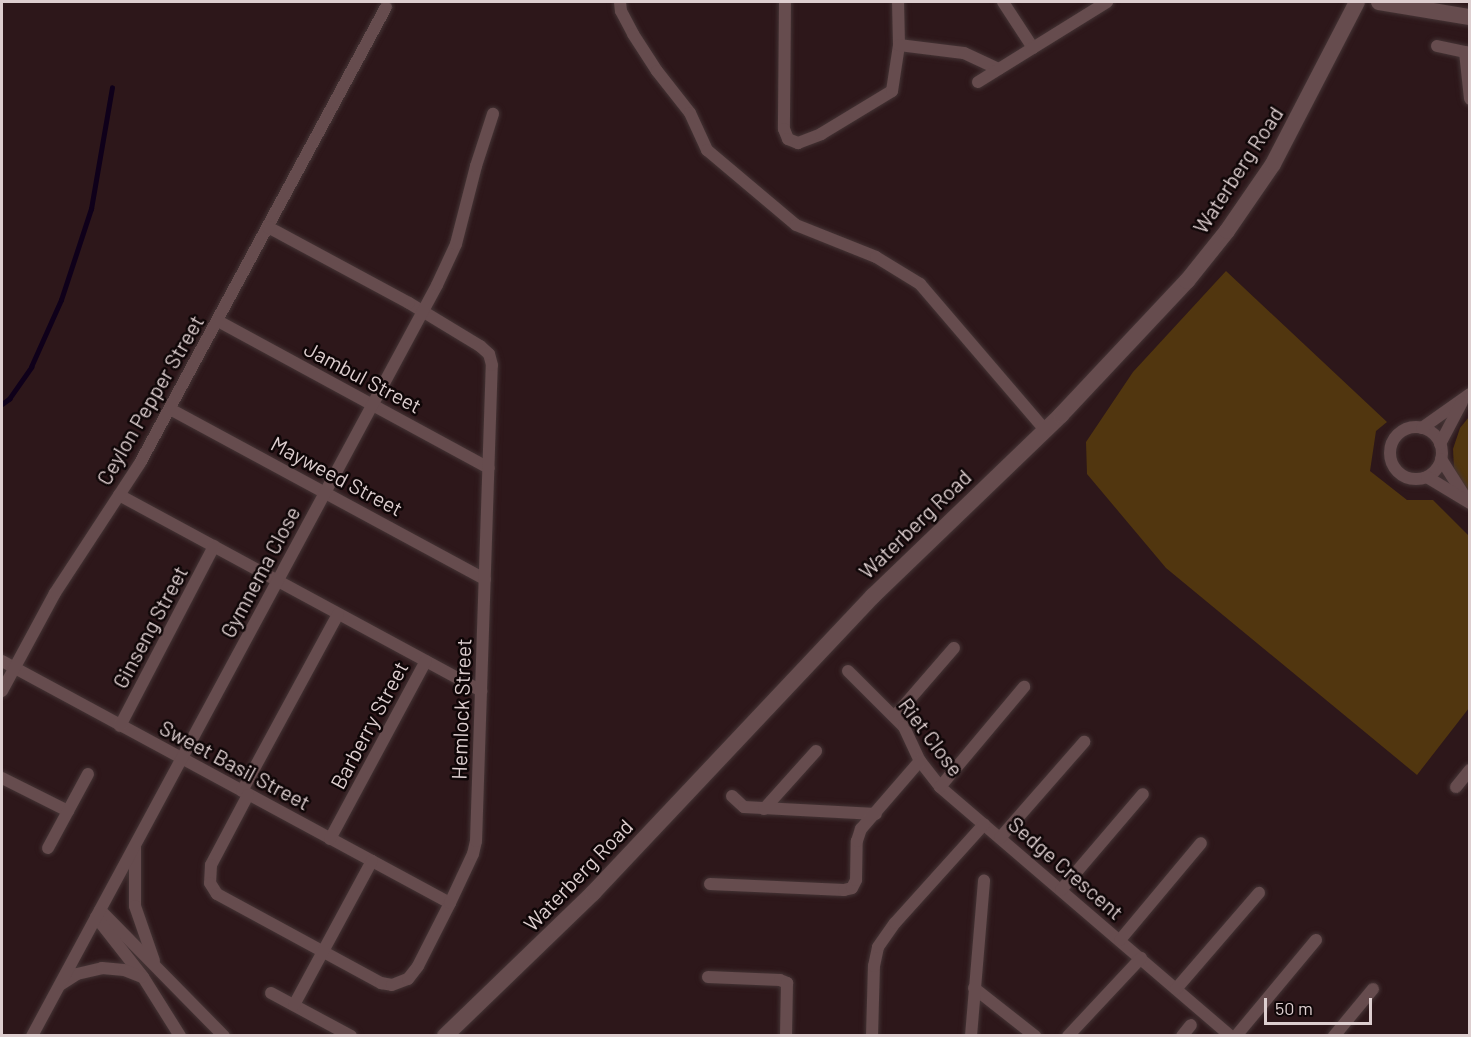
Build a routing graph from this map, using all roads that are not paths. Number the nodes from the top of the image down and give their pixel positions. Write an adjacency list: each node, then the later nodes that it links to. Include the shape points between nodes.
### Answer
1 (620, 2): 25 (street, via 633,34 690,113 707,150 796,225 876,257 920,284)
2 (785, 2): 10 (street, via 783,122 791,141 804,142 821,134 888,94 894,84)
3 (898, 2): 10 (street)
4 (1003, 2): 12 (street)
5 (1107, 2): 12 (street)
6 (1357, 2): 25 (street, Waterberg Road, via 1287,139 1235,221 1187,281)
7 (1378, 2): 9 (street)
8 (386, 7): 18 (street, Ceylon Pepper Street)
9 (1470, 17)
10 (899, 45): 14 (street, via 964,53)
11 (1437, 46): 13 (street)
12 (1033, 48): 14 (street)
13 (1467, 53): 16 (street)
14 (999, 69): 15 (street)
15 (978, 82)
16 (1470, 99)
17 (493, 114): 19 (street, Gymnema Close, via 456,244)
18 (268, 227): 19 (street, Hemlock Street); 20 (street, Ceylon Pepper Street)
19 (422, 311): 22 (street, Gymnema Close); 28 (street, Hemlock Street, via 489,354 493,371)
20 (218, 321): 22 (street, Jambul Street); 23 (street, Ceylon Pepper Street)
21 (1466, 398): 24 (street); 26 (street)
22 (372, 404): 28 (street, Jambul Street); 30 (street, Gymnema Close)
23 (170, 409): 30 (street, Mayweed Street); 31 (street, Ceylon Pepper Street)
24 (1422, 428): 26 (street); 29 (street, via 1400,432 1391,444 1390,459 1398,472 1412,479)
25 (1045, 430): 93 (street, Waterberg Road, via 873,596 593,893)
26 (1440, 444): 27 (street)
27 (1441, 459): 29 (street, via 1436,470); 32 (street)
28 (489, 468): 34 (street, Hemlock Street)
29 (1426, 477): 32 (street)
30 (325, 492): 34 (street, Mayweed Street); 35 (street, Gymnema Close)
31 (119, 495): 33 (street); 40 (street, Ceylon Pepper Street, via 55,593)
32 (1468, 502)
33 (214, 546): 35 (street); 46 (street, Ginseng Street)
34 (485, 579): 44 (street, Hemlock Street)
35 (277, 581): 36 (street); 49 (street, Gymnema Close)
36 (338, 614): 39 (street); 56 (street, Hemlock Street)
37 (954, 648): 45 (street)
38 (2, 661): 40 (street, Sweet Basil Street)
39 (426, 661): 44 (street); 63 (street, Barberry Street)
40 (14, 668): 43 (street, Ceylon Pepper Street); 46 (street, Sweet Basil Street)
41 (848, 671): 45 (street, Riet Close)
42 (1024, 687): 54 (street)
43 (2, 691)
44 (481, 691): 73 (street, Hemlock Street, via 475,848)
45 (895, 716): 50 (street, Riet Close)
46 (120, 726): 49 (street, Sweet Basil Street)
47 (1084, 742): 64 (street)
48 (816, 751): 59 (street)
49 (181, 759): 56 (street, Sweet Basil Street); 65 (street, Gymnema Close)
50 (920, 761): 54 (street, Riet Close); 61 (street)
51 (1470, 770): 55 (street)
52 (88, 774): 60 (street)
53 (2, 778): 60 (street)
54 (940, 787): 62 (street, Riet Close)
55 (1456, 787)
56 (245, 793): 63 (street, Sweet Basil Street); 77 (street, Hemlock Street, via 213,860 212,886 217,894)
57 (1143, 794): 71 (street)
58 (732, 796): 59 (street, via 744,807)
59 (764, 809): 61 (street)
60 (68, 811): 67 (street)
61 (876, 814): 70 (street, via 861,829 856,880 849,890)
62 (984, 824): 64 (street, Sedge Crescent); 95 (street, Sedge Crescent, via 878,947)
63 (330, 838): 68 (street, Sweet Basil Street)
64 (1000, 838): 71 (street, Sedge Crescent)
65 (135, 842): 74 (street, Gymnema Close); 79 (street, via 135,906)
66 (1201, 843): 75 (street)
67 (48, 848)
68 (372, 861): 73 (street, Sweet Basil Street); 77 (street)
69 (984, 881): 83 (street)
70 (710, 884)
71 (1061, 890): 75 (street, Sedge Crescent)
72 (1259, 893): 84 (street)
73 (450, 903): 77 (street, Hemlock Street, via 415,972 402,982 381,983)
74 (98, 914): 79 (street); 80 (street); 82 (street, Gymnema Close)
75 (1120, 940): 78 (street, Sedge Crescent)
76 (1316, 940): 101 (street)
77 (324, 952): 87 (street)
78 (1141, 958): 84 (street, Sedge Crescent); 98 (street)
79 (158, 969): 91 (street)
80 (143, 977): 82 (street, via 102,968 77,974); 90 (street)
81 (708, 977): 94 (street, via 787,983)
82 (58, 987): 89 (street, Gymnema Close)
83 (974, 987): 96 (street); 97 (street)
84 (1176, 989): 100 (street, Sedge Crescent)
85 (1373, 989): 102 (street)
86 (271, 993): 87 (street)
87 (294, 1005): 92 (street)
88 (1191, 1025): 99 (street)
89 (32, 1035)
90 (180, 1035)
91 (224, 1035)
92 (351, 1035)
93 (445, 1035)
94 (786, 1035)
95 (872, 1035)
96 (971, 1035)
97 (1035, 1035)
98 (1068, 1035)
99 (1182, 1035)
100 (1231, 1035)
101 (1236, 1035)
102 (1334, 1035)

